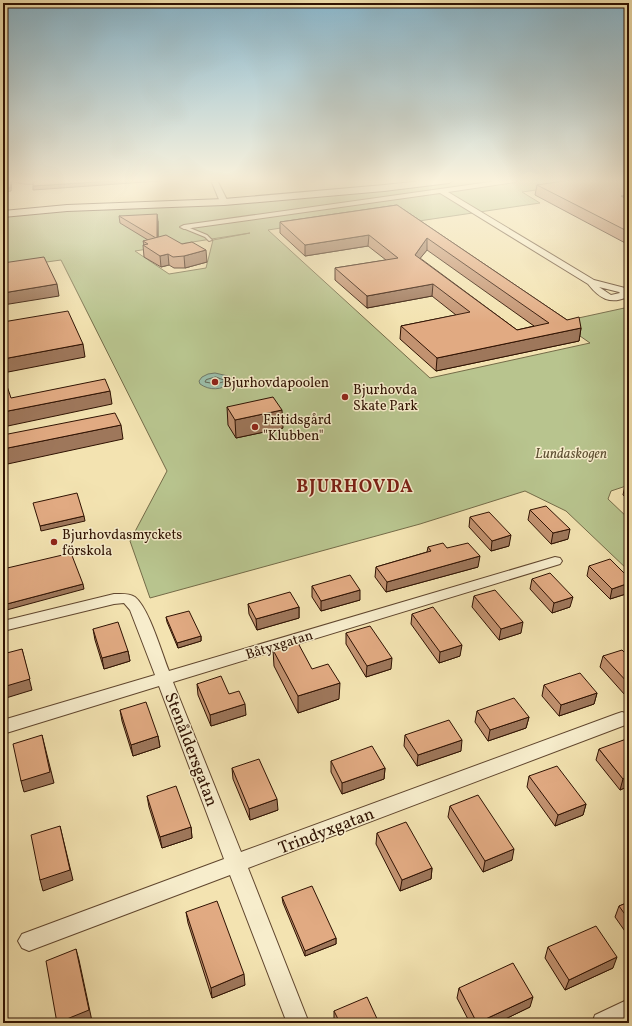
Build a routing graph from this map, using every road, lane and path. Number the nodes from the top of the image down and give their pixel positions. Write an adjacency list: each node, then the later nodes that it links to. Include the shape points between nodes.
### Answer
1 (186, 228): 3 (lane)
2 (503, 228): 4 (street)
3 (210, 240)
4 (591, 282)
5 (555, 561): 7 (street, Båtyxgatan)
6 (3, 626): 7 (street, Stenåldersgatan, via 114,599 128,598 137,609)
7 (165, 678): 9 (street, Båtyxgatan); 10 (street, Stenåldersgatan)
8 (622, 719): 10 (street, Trindyxgatan)
9 (3, 727)
10 (236, 864): 11 (street, Trindyxgatan); 13 (street, Stenåldersgatan)
11 (29, 941)
12 (629, 1010): 14 (street)
13 (298, 1023)
14 (603, 1023)

